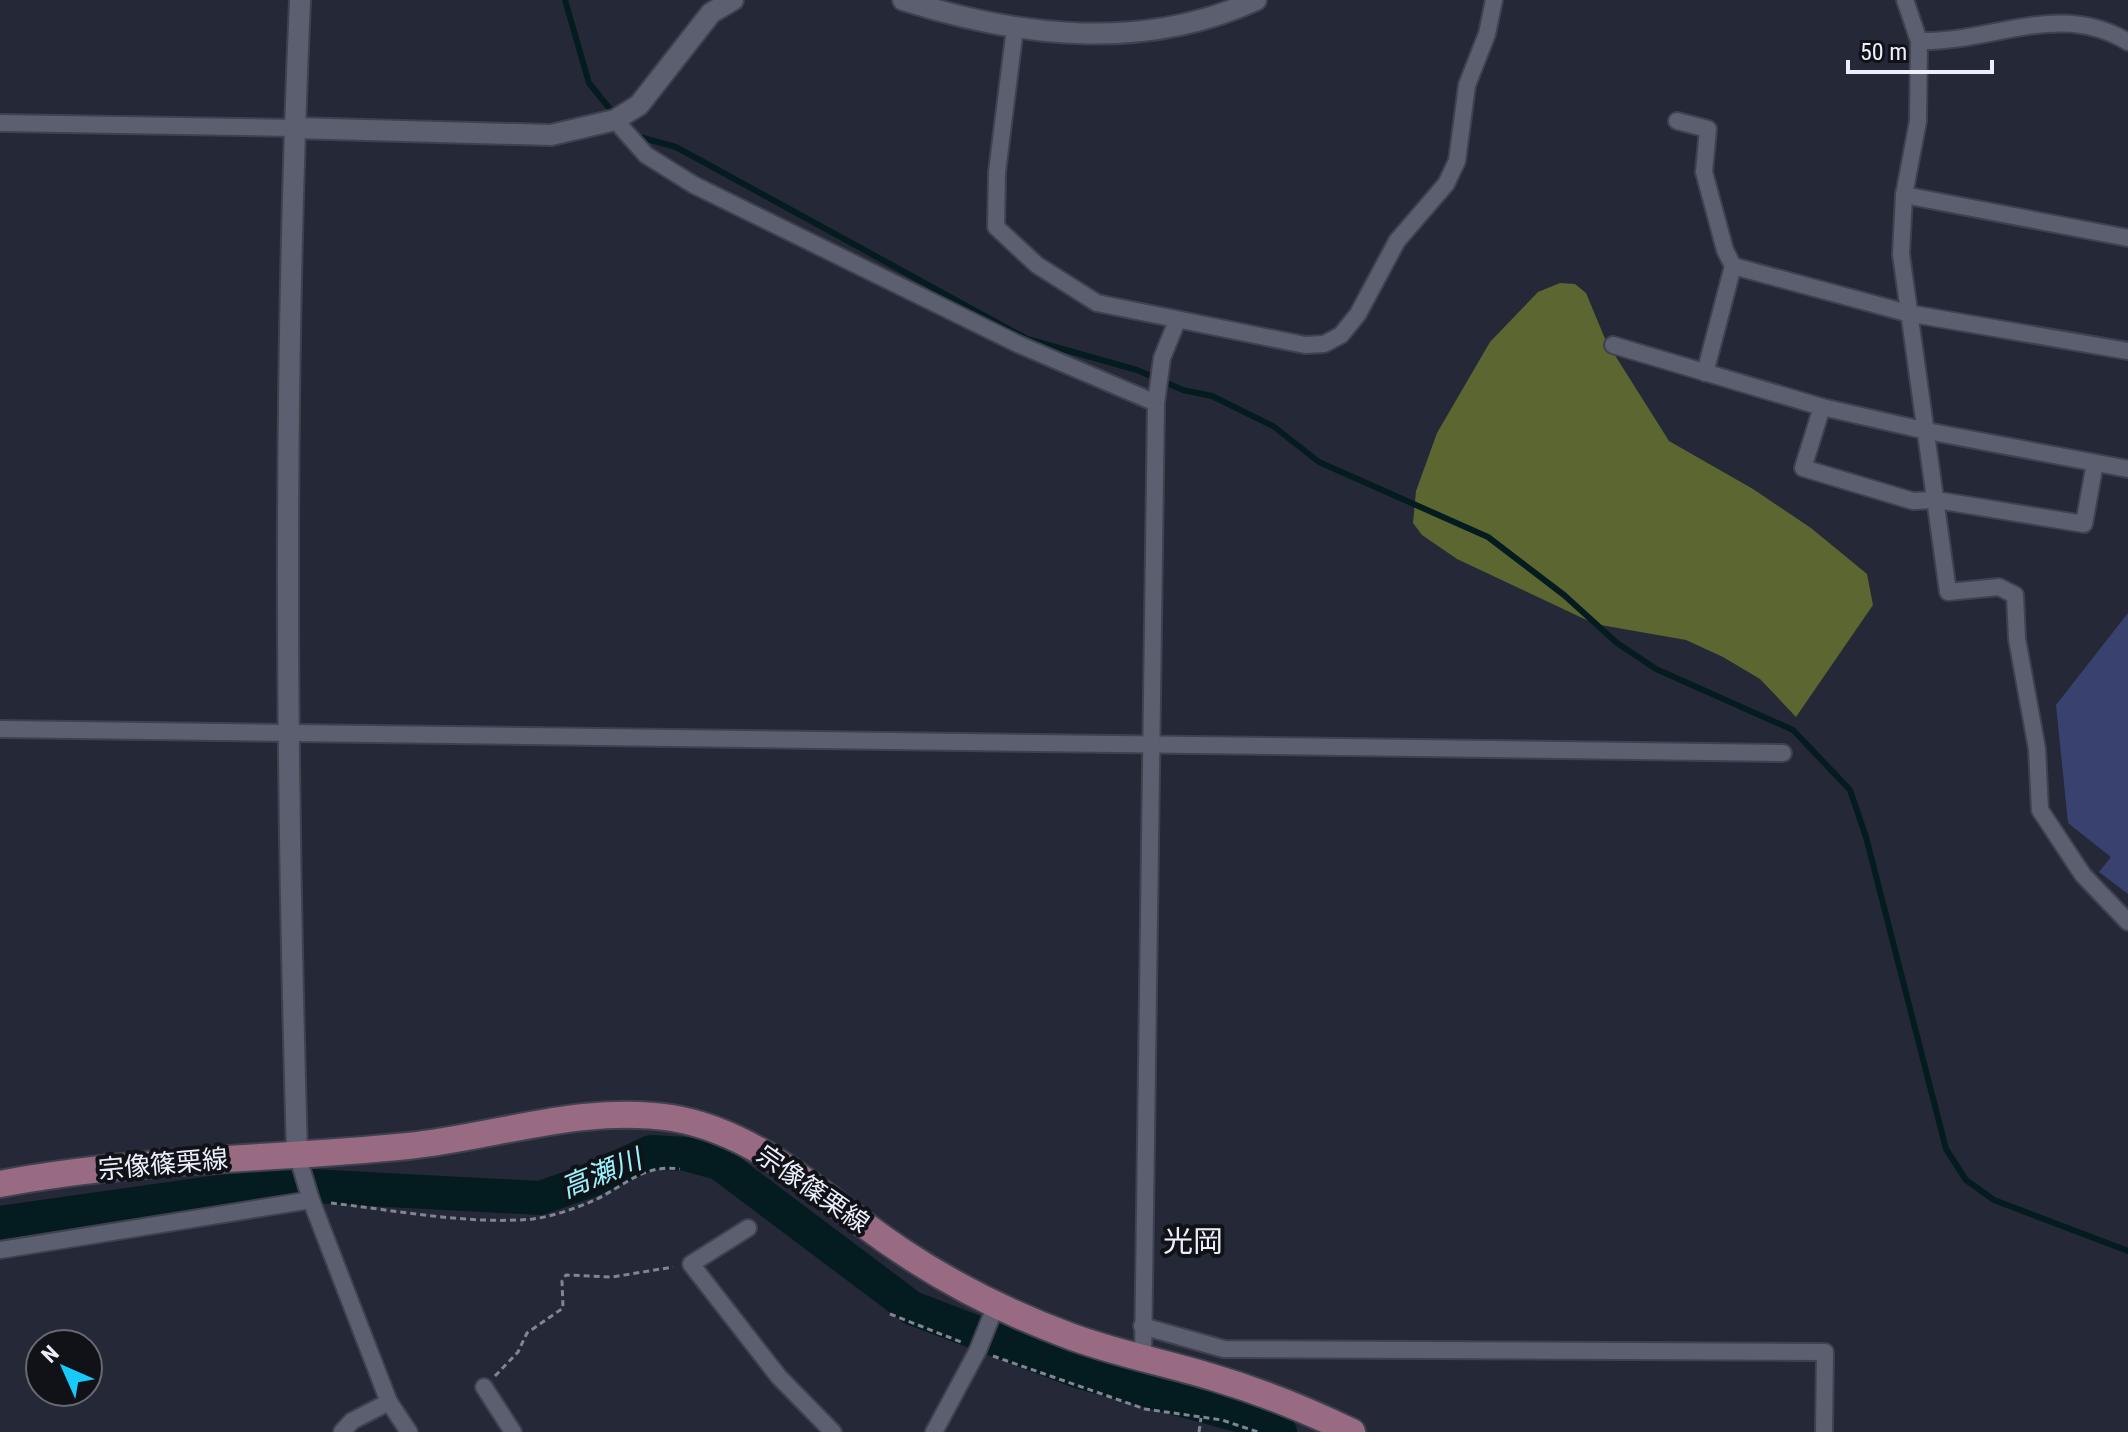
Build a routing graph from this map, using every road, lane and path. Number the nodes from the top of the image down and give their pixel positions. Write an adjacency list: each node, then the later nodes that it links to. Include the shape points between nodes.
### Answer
1 (300, 0): 14 (street)
2 (733, 0): 11 (street, via 693,33 639,105)
3 (903, 0): 7 (street)
4 (1256, 0): 8 (street, via 1227,14 1116,35)
5 (1494, 0): 19 (street, via 1467,85 1457,161 1446,184 1397,241 1341,335 1324,344 1305,345)
6 (1905, 0): 9 (street)
7 (937, 5): 8 (street)
8 (1015, 28): 19 (street, via 997,172 996,227 1037,265 1097,303)
9 (1919, 41): 10 (street, via 1981,37 2035,21 2061,20 2092,25); 15 (street, via 1918,121)
10 (2128, 42)
11 (615, 120): 14 (street, via 551,135); 23 (street, via 646,155 694,185 1020,345)
12 (1677, 121): 17 (street, via 1708,129 1704,172)
13 (0, 123): 14 (street)
14 (294, 128): 30 (street)
15 (1904, 195): 16 (street); 18 (street, via 1901,254)
16 (2128, 238)
17 (1733, 266): 18 (street); 22 (street)
18 (1907, 313): 21 (street); 25 (street)
19 (1177, 321): 23 (street, via 1162,358)
20 (1613, 345): 22 (street)
21 (2128, 351)
22 (1705, 373): 24 (street)
23 (1156, 403): 31 (street)
24 (1822, 407): 25 (street); 28 (street, via 1803,468 1913,501)
25 (1927, 431): 26 (street); 28 (street)
26 (2095, 463): 27 (street); 28 (street, via 2084,524)
27 (2128, 469)
28 (1936, 500): 33 (street, via 1948,592 1999,587 2015,595 2017,639 2037,749 2040,810 2083,875)
29 (0, 729): 30 (street)
30 (290, 734): 31 (street); 34 (street, via 289,868)
31 (1152, 744): 32 (street); 43 (street)
32 (1783, 753)
33 (2128, 922)
34 (300, 1162): 36 (main road, 宗像篠栗線, via 61,1172); 37 (street); 41 (main road, 宗像篠栗線, via 588,1117 674,1119 756,1148 899,1249)
35 (680, 1169): 37 (path, via 660,1166 639,1173 597,1198 532,1219 434,1214)
36 (0, 1184)
37 (310, 1197): 39 (street); 47 (street)
38 (748, 1228): 40 (street)
39 (0, 1250)
40 (691, 1264): 46 (path, via 612,1277 566,1275 563,1308 527,1333 518,1352); 52 (street, via 779,1377)
41 (996, 1305): 44 (street); 45 (main road, 宗像篠栗線)
42 (890, 1314): 44 (path)
43 (1142, 1326): 45 (street); 57 (street, via 1224,1349 1825,1352)
44 (978, 1350): 48 (path, via 1145,1409); 53 (street)
45 (1143, 1359): 56 (main road, 宗像篠栗線, via 1212,1377)
46 (484, 1387): 51 (street)
47 (389, 1402): 49 (street); 50 (street)
48 (1201, 1418): 54 (path); 55 (path)
49 (342, 1432)
50 (409, 1432)
51 (513, 1432)
52 (833, 1432)
53 (934, 1432)
54 (1199, 1432)
55 (1258, 1432)
56 (1352, 1432)
57 (1824, 1432)

